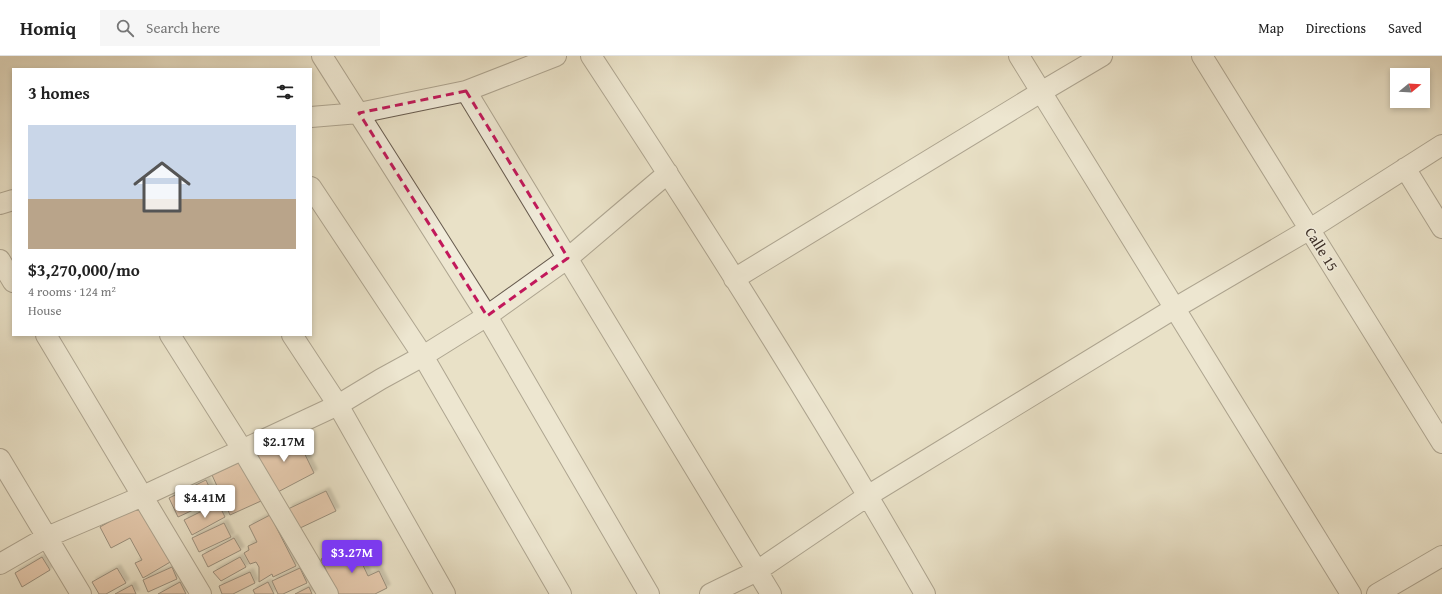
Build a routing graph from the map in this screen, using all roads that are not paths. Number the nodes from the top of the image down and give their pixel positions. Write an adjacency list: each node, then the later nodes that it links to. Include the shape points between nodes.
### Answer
1 (322, 56): 9 (street)
2 (556, 56): 7 (street)
3 (591, 56): 13 (street)
4 (1018, 56): 8 (street)
5 (1102, 56): 8 (street)
6 (1202, 56): 18 (street, Calle 15)
7 (466, 91): 9 (street); 19 (street)
8 (1041, 92): 21 (street); 23 (street)
9 (359, 113): 10 (street); 24 (street)
10 (312, 117)
11 (1442, 145): 12 (street)
12 (1405, 168): 17 (street); 18 (street)
13 (668, 173): 19 (street); 21 (street)
14 (312, 189): 28 (street)
15 (12, 200): 16 (street)
16 (0, 204)
17 (1442, 228)
18 (1310, 229): 23 (street); 30 (street, Calle 15)
19 (568, 258): 24 (street); 38 (street)
20 (0, 260): 22 (street)
21 (734, 279): 34 (street)
22 (12, 280)
23 (1175, 308): 34 (street); 48 (street)
24 (487, 316): 28 (street); 44 (street)
25 (47, 336): 33 (street)
26 (171, 336): 31 (street)
27 (293, 336): 29 (street)
28 (423, 356): 29 (street); 43 (street)
29 (338, 405): 31 (street); 42 (street)
30 (1442, 443)
31 (242, 449): 33 (street); 41 (street)
32 (0, 460): 35 (street)
33 (143, 496): 35 (street); 40 (street)
34 (869, 496): 38 (street); 47 (street)
35 (47, 537): 37 (street); 39 (street)
36 (1442, 556): 49 (street)
37 (0, 564)
38 (757, 571): 45 (street); 46 (street)
39 (81, 594)
40 (201, 594)
41 (328, 594)
42 (445, 594)
43 (561, 594)
44 (649, 594)
45 (710, 594)
46 (771, 594)
47 (925, 594)
48 (1351, 594)
49 (1377, 594)

